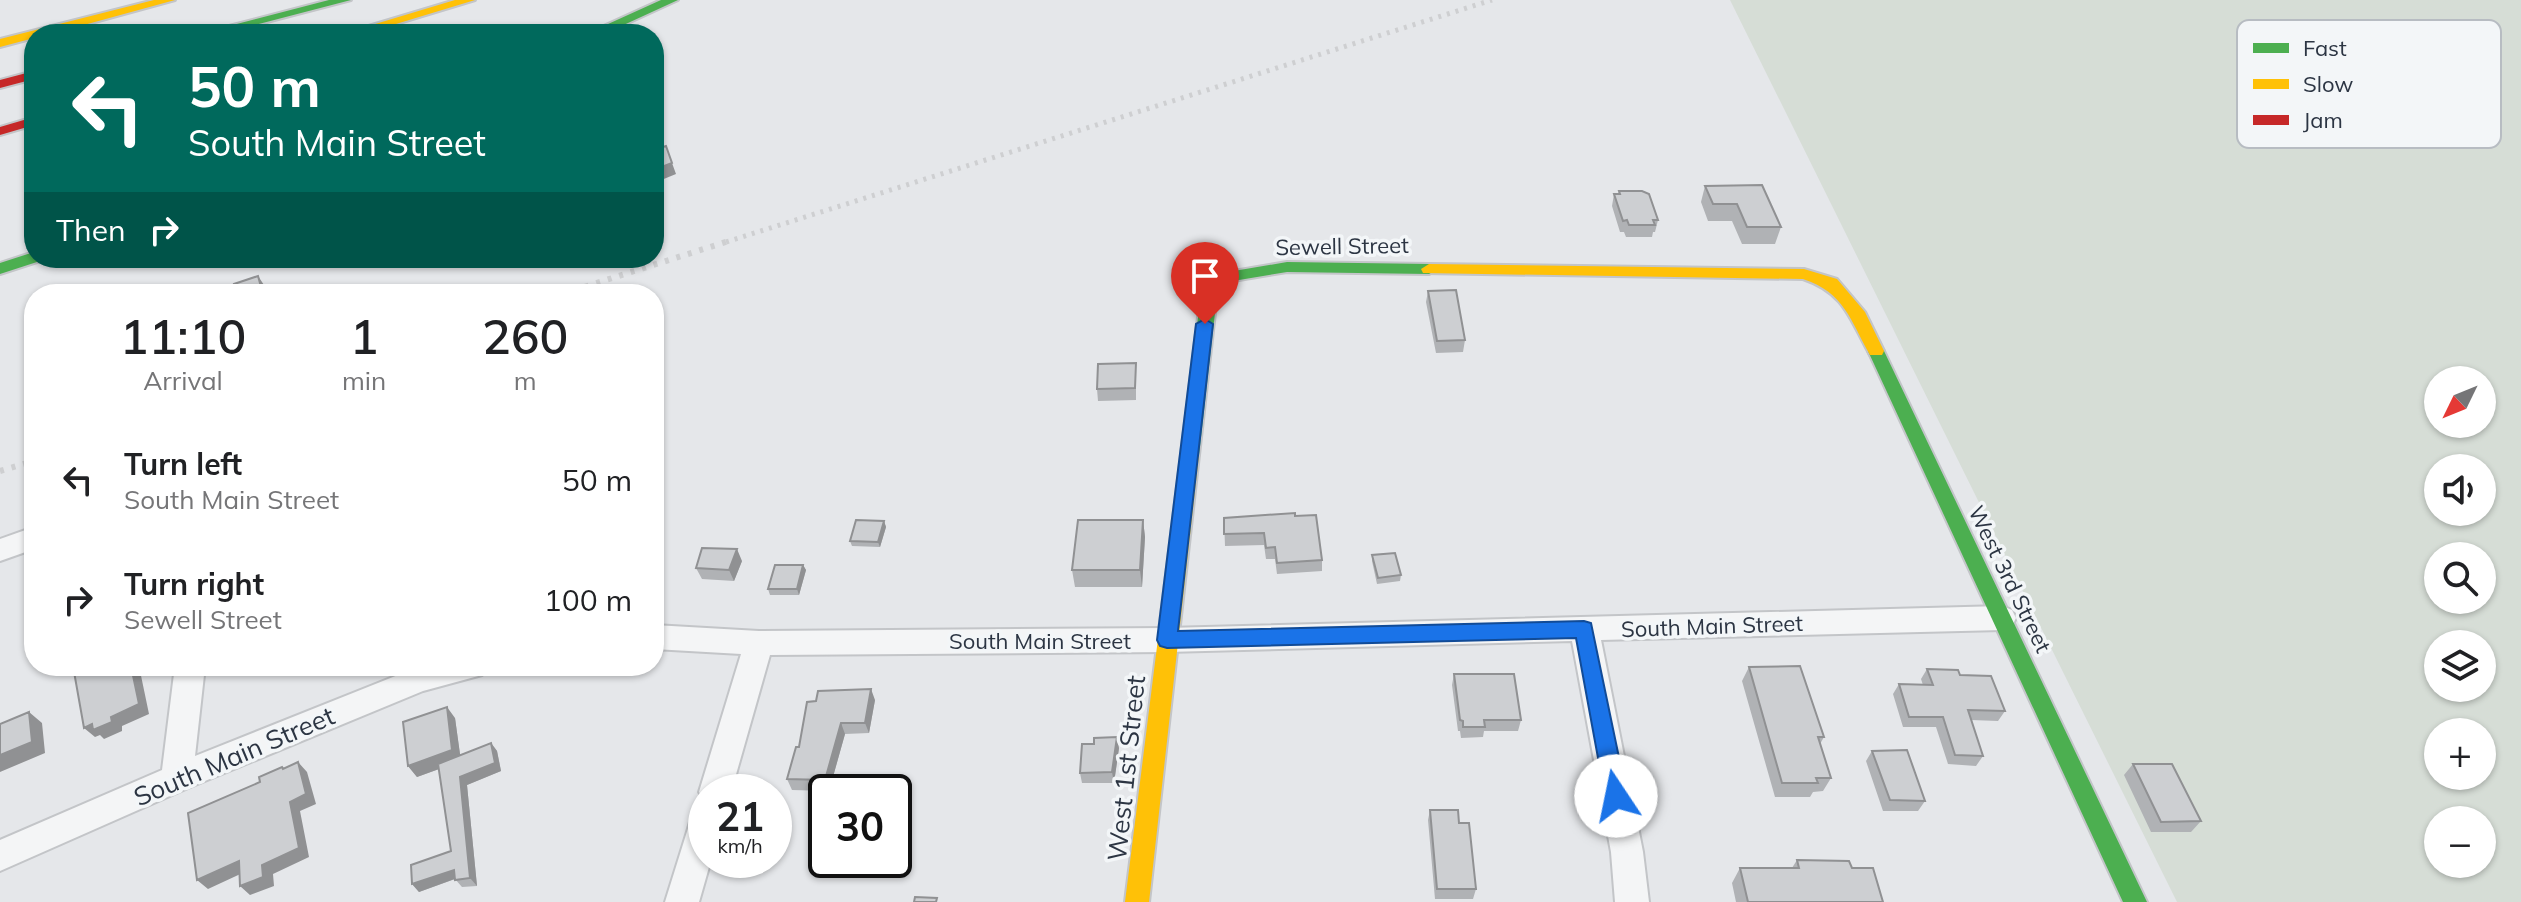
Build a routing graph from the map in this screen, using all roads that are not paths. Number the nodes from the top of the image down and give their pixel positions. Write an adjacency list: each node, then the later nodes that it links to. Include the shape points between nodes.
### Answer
1 (169, 0): 5 (main road)
2 (345, 0): 6 (main road)
3 (469, 0): 7 (main road)
4 (672, 0): 8 (main road)
5 (75, 24)
6 (246, 24)
7 (384, 24)
8 (616, 24)
9 (24, 37): 10 (main road)
10 (0, 43)
11 (24, 60): 12 (main road)
12 (0, 66)
13 (24, 78): 14 (main road)
14 (0, 84)
15 (24, 124): 16 (main road)
16 (0, 131)
17 (24, 261): 18 (main road)
18 (0, 269)
19 (1831, 283): 22 (main road, West 3rd Street, via 1859,316); 25 (main road, Sewell Street, via 1804,274 1287,267 1228,277 1209,293)
20 (24, 542): 21 (street)
21 (0, 550)
22 (2002, 618): 23 (street, South Main Street); 36 (main road, West 3rd Street)
23 (1584, 629): 25 (street, South Main Street); 35 (street)
24 (664, 638): 26 (street, South Main Street)
25 (1167, 640): 26 (street, South Main Street); 34 (main road, West 1st Street)
26 (759, 643): 29 (street)
27 (189, 676): 30 (street)
28 (433, 676): 30 (street, South Main Street)
29 (720, 774)
30 (177, 778): 31 (street, South Main Street)
31 (0, 856)
32 (689, 878): 33 (street)
33 (682, 902)
34 (1137, 902)
35 (1632, 902)
36 (2135, 902)

